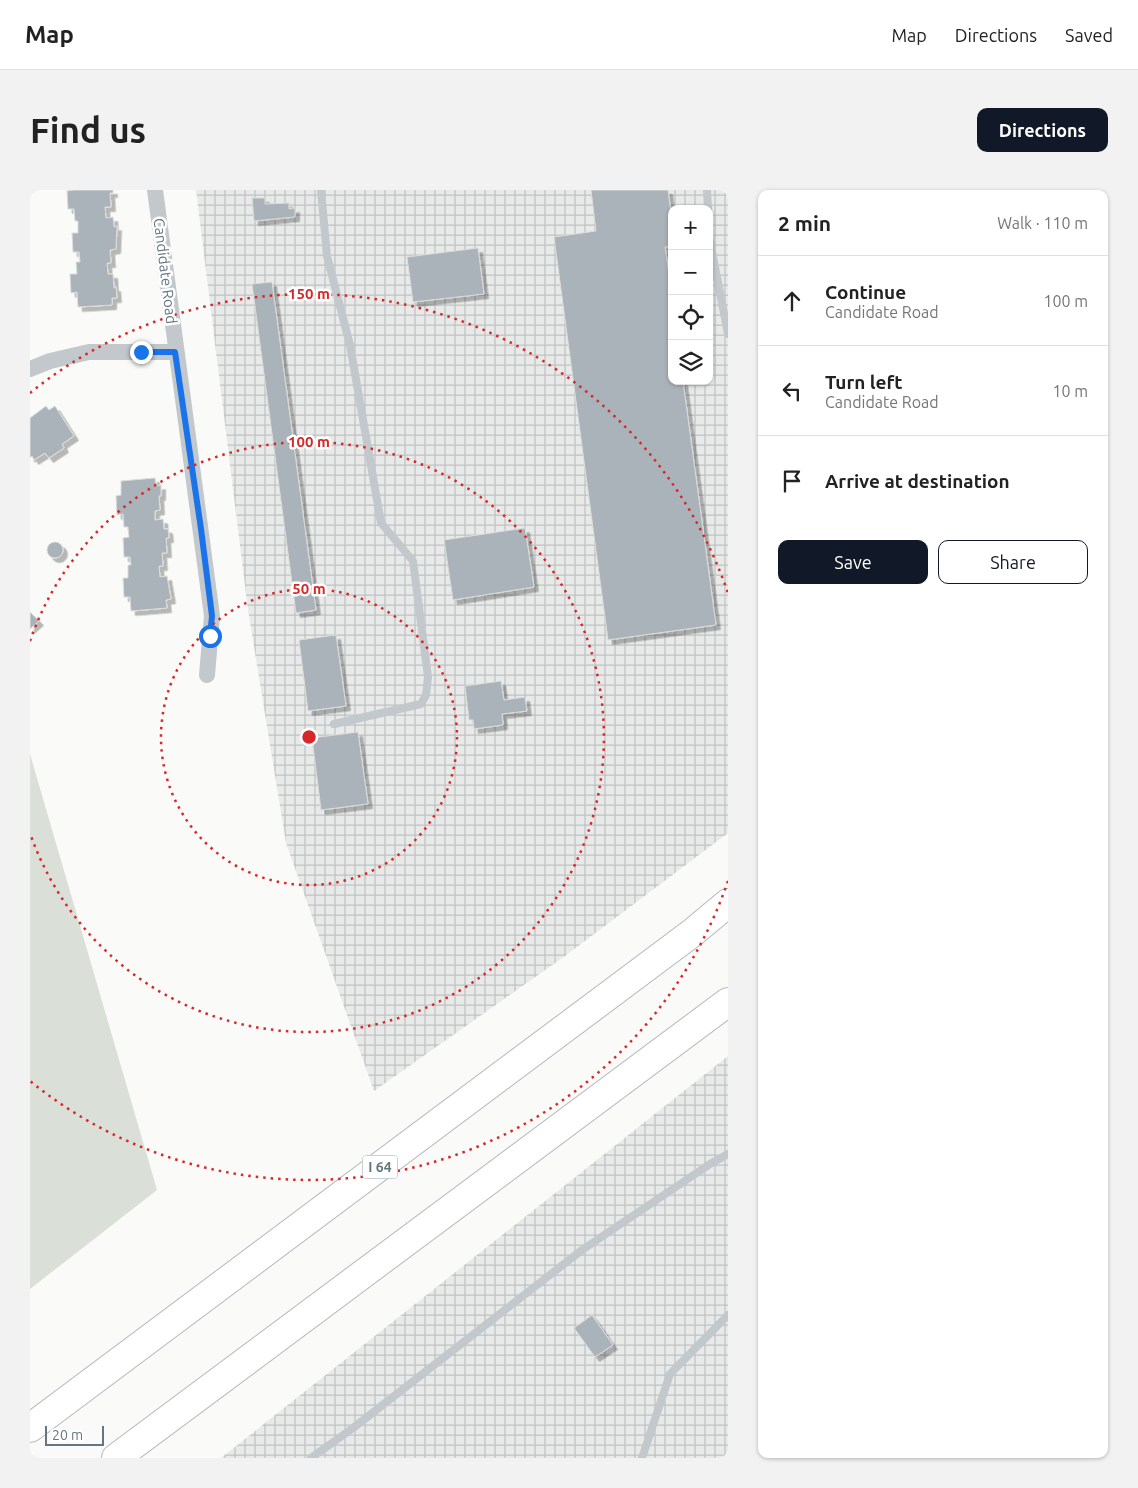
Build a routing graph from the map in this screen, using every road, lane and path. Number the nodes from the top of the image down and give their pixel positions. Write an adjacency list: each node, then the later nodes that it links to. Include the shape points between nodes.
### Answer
1 (155, 190): 7 (street, Candidate Road)
2 (321, 190): 10 (lane, via 327,256 350,345 380,523 414,561 428,682 422,704)
3 (707, 190): 4 (lane)
4 (708, 205)
5 (712, 250): 6 (lane)
6 (728, 334)
7 (175, 352): 8 (street, via 89,352); 9 (street, Candidate Road, via 212,616)
8 (30, 369)
9 (207, 675)
10 (334, 724)
11 (728, 903): 15 (highway, I 64)
12 (728, 1002): 16 (highway)
13 (728, 1154): 17 (lane, via 582,1250)
14 (728, 1315): 18 (lane, via 670,1374)
15 (30, 1428)
16 (116, 1458)
17 (312, 1458)
18 (642, 1458)

